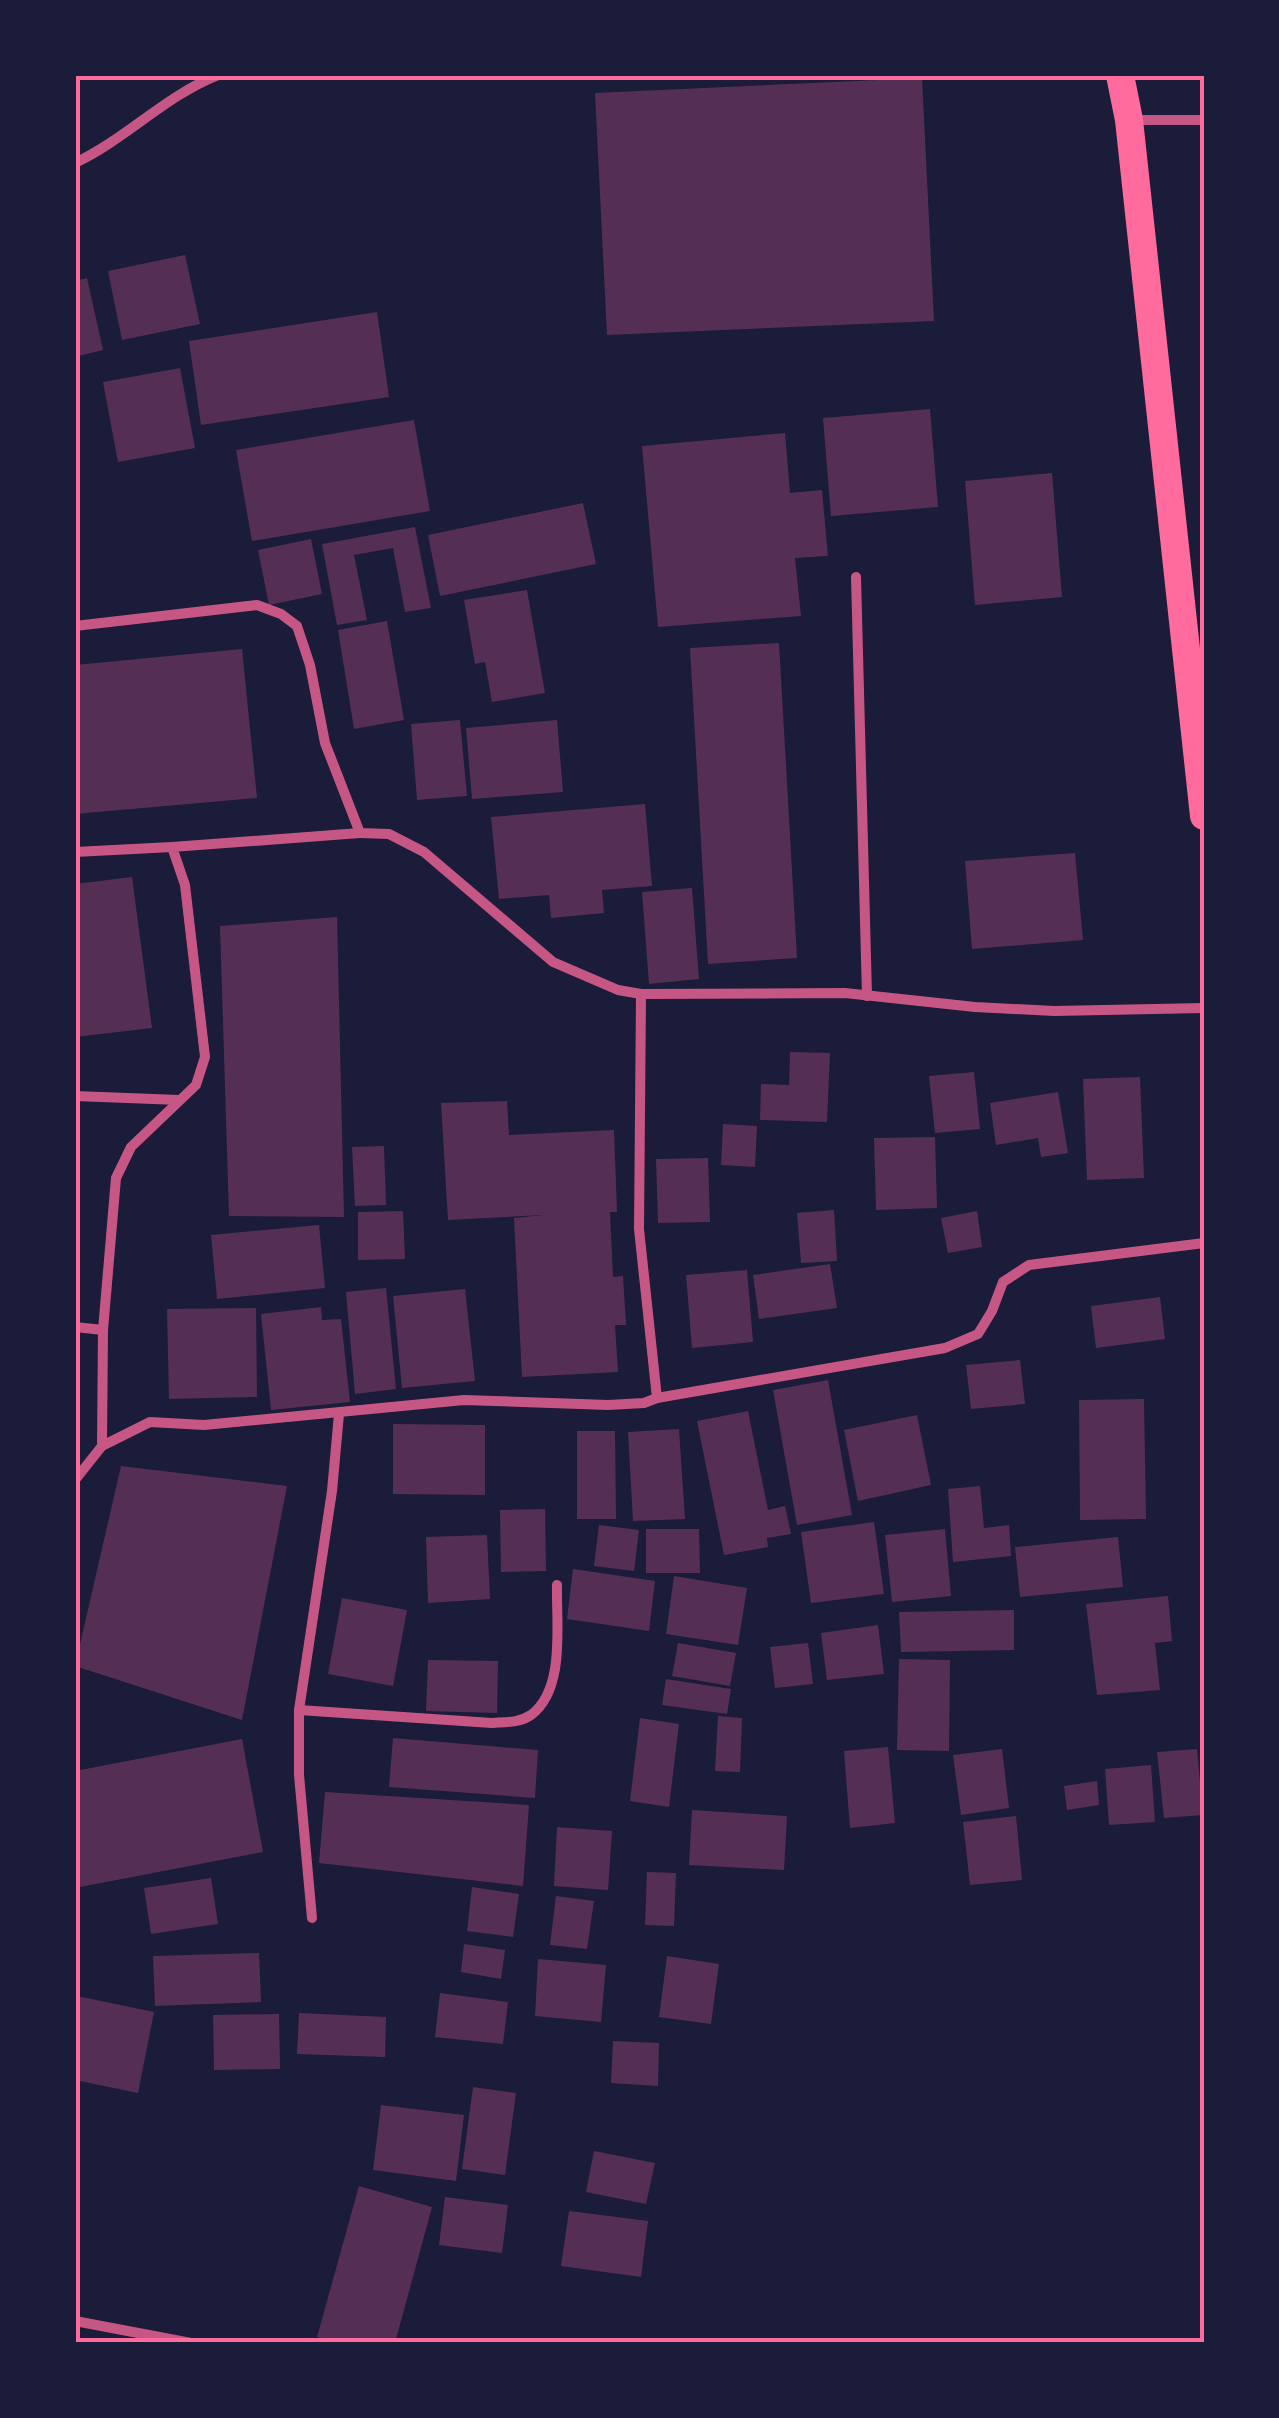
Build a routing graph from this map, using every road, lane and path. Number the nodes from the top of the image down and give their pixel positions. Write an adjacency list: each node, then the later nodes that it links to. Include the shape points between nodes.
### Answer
1 (218, 75): 5 (street)
2 (1120, 75): 3 (highway)
3 (1129, 120): 4 (street); 8 (highway)
4 (1204, 120)
5 (75, 163)
6 (856, 577): 13 (street)
7 (75, 626): 9 (street, via 257,605 281,614 297,626 325,743)
8 (1204, 816)
9 (360, 833): 10 (street); 12 (street, via 389,834 424,852 552,962)
10 (172, 847): 11 (street); 16 (street, via 184,885 205,1057 196,1085)
11 (75, 852)
12 (641, 994): 13 (street); 20 (street, via 638,1229)
13 (867, 996): 14 (street, via 1054,1012)
14 (1204, 1008)
15 (75, 1096): 16 (street)
16 (180, 1100): 19 (street, via 121,1163)
17 (1204, 1243): 20 (street, via 1029,1265 1003,1282 978,1334 944,1348)
18 (75, 1327): 19 (street)
19 (103, 1330): 22 (street)
20 (657, 1398): 21 (street, via 608,1405 464,1400)
21 (339, 1414): 22 (street, via 204,1425 150,1422); 25 (street)
22 (102, 1446): 23 (street)
23 (76, 1474)
24 (557, 1585): 25 (street, via 550,1688 534,1713 518,1721)
25 (298, 1710): 26 (street)
26 (312, 1918)
27 (75, 2321): 28 (street)
28 (191, 2343)

